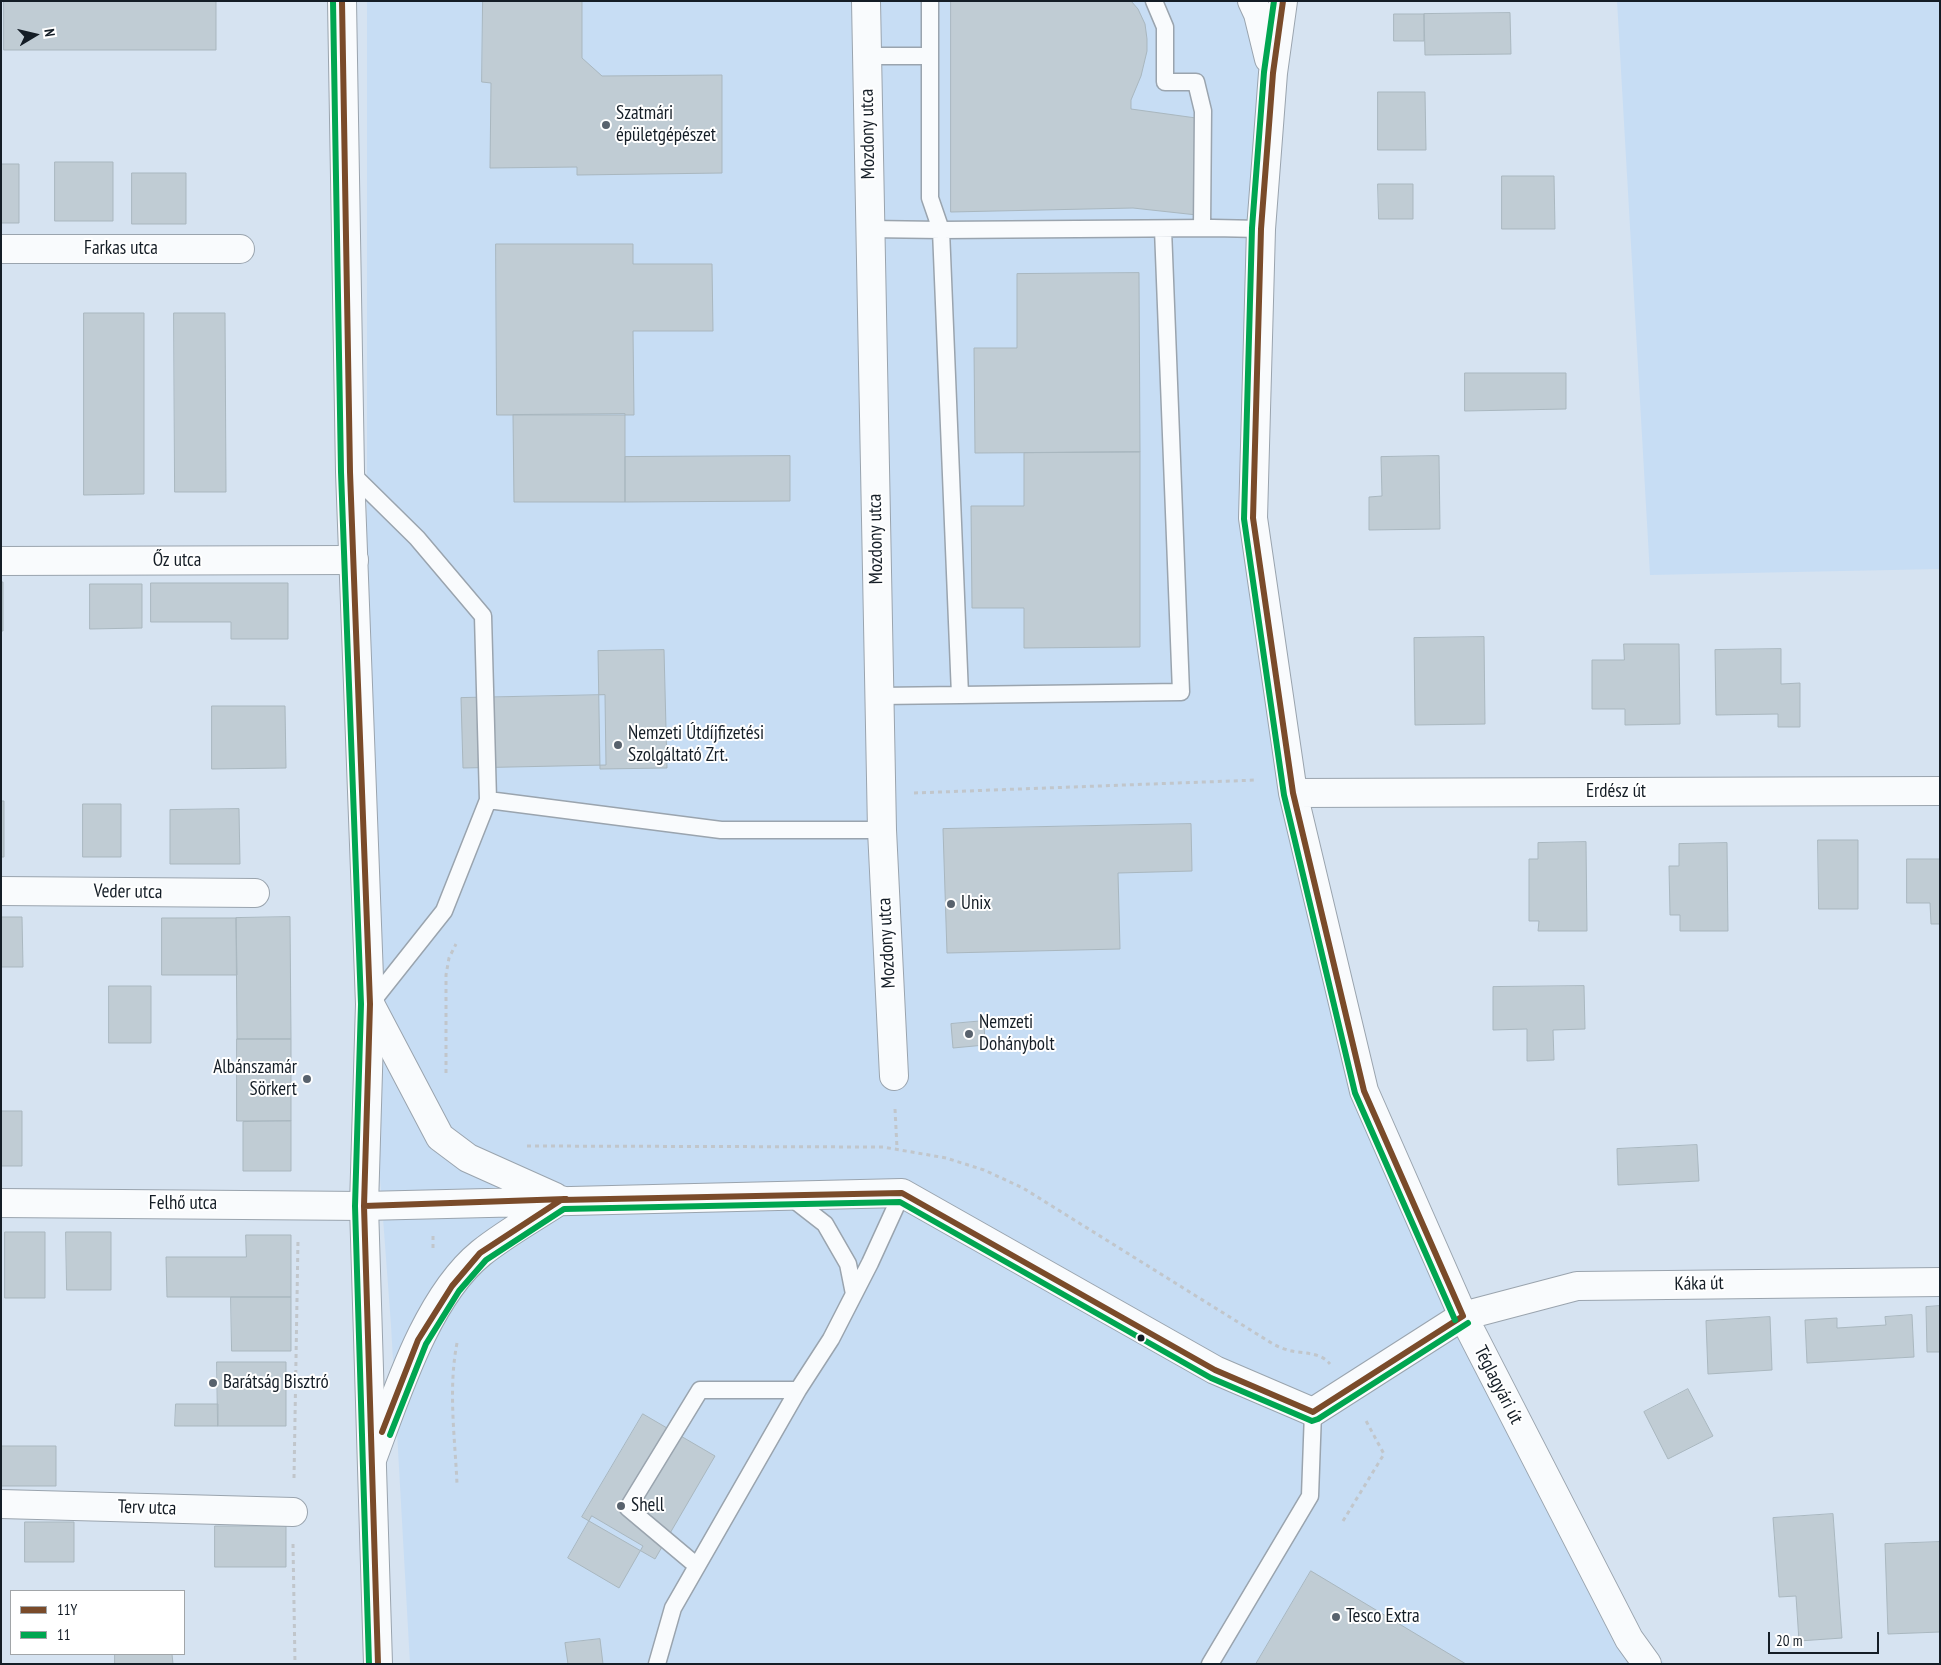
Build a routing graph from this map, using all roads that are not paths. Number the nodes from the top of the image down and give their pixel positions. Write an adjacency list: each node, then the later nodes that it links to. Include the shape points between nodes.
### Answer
1 (342, 1): 17 (street)
2 (866, 1): 7 (street, Mozdony utca)
3 (930, 1): 8 (lane)
4 (1154, 1): 10 (lane, via 1165,27 1165,82 1196,82 1204,111)
5 (1252, 1): 9 (street)
6 (1283, 1): 9 (street, Téglagyári út)
7 (867, 56): 8 (lane); 11 (street, Mozdony utca)
8 (930, 56): 14 (lane, via 930,198)
9 (1273, 73): 13 (street, Téglagyári út)
10 (1202, 228): 12 (lane); 13 (lane)
11 (870, 229): 14 (lane); 21 (street, Mozdony utca)
12 (1162, 229): 14 (lane); 20 (lane, via 1181,692)
13 (1261, 229): 22 (street, Téglagyári út, via 1253,518)
14 (941, 230): 20 (lane)
15 (240, 248): 16 (street, Farkas utca)
16 (1, 249)
17 (350, 472): 18 (street); 24 (lane, via 417,538 483,616)
18 (354, 560): 19 (street, Őz utca); 28 (street)
19 (1, 561)
20 (960, 695): 21 (lane)
21 (879, 696): 25 (street, Mozdony utca)
22 (1291, 786): 23 (street, Erdész út); 37 (street, Téglagyári út, via 1364,1091)
23 (1940, 791)
24 (488, 800): 25 (lane, via 721,830); 28 (lane, via 444,910)
25 (882, 830): 29 (street, Mozdony utca)
26 (1, 891): 27 (street, Veder utca)
27 (255, 894)
28 (370, 1004): 32 (street, via 440,1137 468,1158); 34 (street)
29 (894, 1076)
30 (902, 1193): 31 (street, Felhő utca); 36 (lane); 39 (street, via 1215,1370)
31 (787, 1195): 32 (street, Felhő utca); 36 (lane, via 824,1224 848,1264)
32 (561, 1200): 34 (street, Felhő utca); 40 (street, via 480,1253 452,1286 418,1340)
33 (1, 1203): 34 (street, Felhő utca)
34 (364, 1206): 40 (street)
35 (1940, 1282): 37 (street, Káka út, via 1577,1286)
36 (854, 1294): 38 (lane, via 831,1340)
37 (1463, 1316): 39 (street, Káka út); 47 (street, Téglagyári út, via 1629,1639)
38 (798, 1390): 43 (lane); 43 (lane, via 700,1390 628,1508)
39 (1313, 1412): 46 (lane, via 1310,1496)
40 (373, 1457): 44 (street)
41 (1, 1504): 42 (street, Terv utca)
42 (293, 1512)
43 (697, 1566): 45 (lane, via 673,1608)
44 (378, 1664)
45 (657, 1664)
46 (1210, 1664)
47 (1647, 1664)

